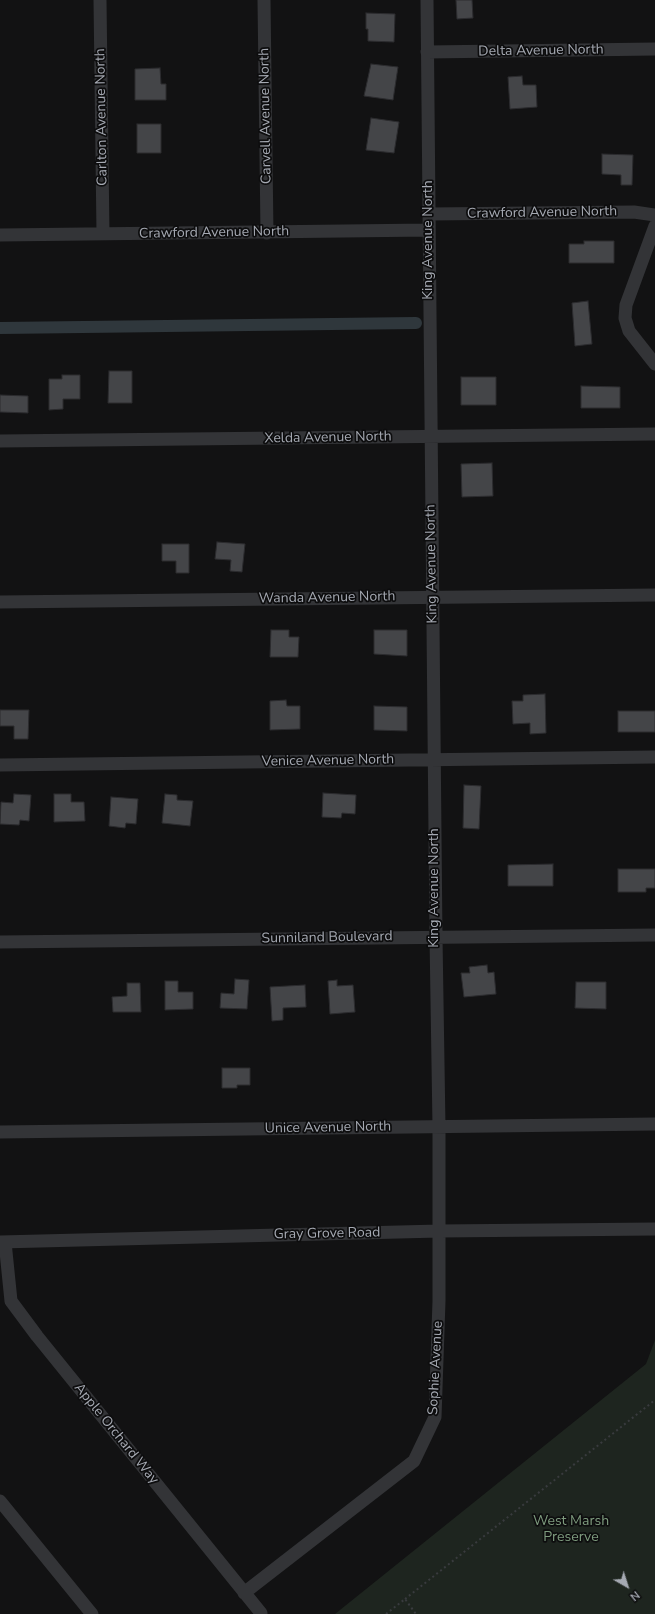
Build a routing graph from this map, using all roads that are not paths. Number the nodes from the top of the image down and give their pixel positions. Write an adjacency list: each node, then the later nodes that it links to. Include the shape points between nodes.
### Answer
1 (100, 0): 11 (street, Carlton Avenue North)
2 (264, 0): 10 (street, Carvell Avenue North)
3 (426, 0): 5 (street, King Avenue North)
4 (655, 49): 5 (street, Delta Avenue North)
5 (427, 52): 6 (street, King Avenue North)
6 (429, 214): 7 (street, Crawford Avenue North, via 634,212); 9 (street, King Avenue North)
7 (655, 215)
8 (655, 226): 13 (street, via 626,305 625,318 629,331)
9 (429, 230): 10 (street, Crawford Avenue North); 15 (street, King Avenue North)
10 (267, 233): 11 (street, Crawford Avenue North)
11 (103, 234): 12 (street, Crawford Avenue North)
12 (0, 235)
13 (655, 364)
14 (655, 434): 15 (street, Xelda Avenue North)
15 (430, 436): 16 (street, Xelda Avenue North); 18 (street, King Avenue North)
16 (0, 441)
17 (655, 596): 18 (street, Wanda Avenue North)
18 (432, 597): 19 (street, Wanda Avenue North); 21 (street, King Avenue North)
19 (0, 602)
20 (655, 757): 21 (street, Venice Avenue North)
21 (435, 760): 22 (street, Venice Avenue North); 24 (street, King Avenue North)
22 (0, 765)
23 (655, 935): 24 (street, Sunniland Boulevard)
24 (436, 937): 25 (street, Sunniland Boulevard); 27 (street, King Avenue North)
25 (0, 942)
26 (655, 1124): 27 (street, Unice Avenue North)
27 (439, 1127): 28 (street, Unice Avenue North); 30 (street, Sophie Avenue)
28 (0, 1132)
29 (655, 1229): 30 (street, Gray Grove Road)
30 (439, 1231): 31 (street, Gray Grove Road); 33 (street, Sophie Avenue, via 435,1417 414,1461)
31 (3, 1242): 33 (street, Apple Orchard Way, via 11,1301)
32 (0, 1501): 35 (street)
33 (244, 1593): 34 (street, Apple Orchard Way)
34 (261, 1613)
35 (92, 1614)

